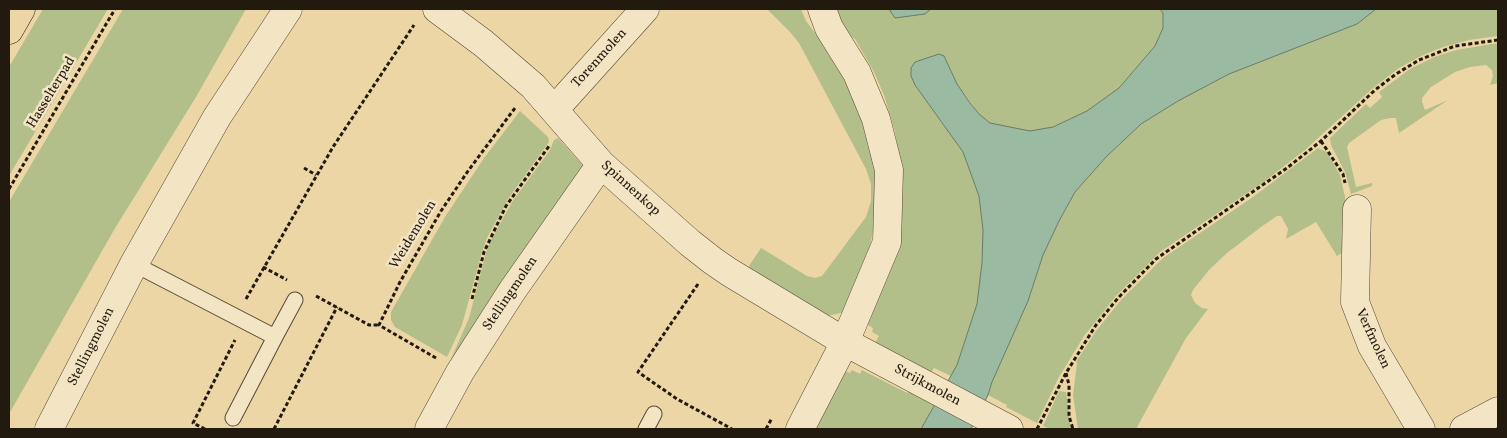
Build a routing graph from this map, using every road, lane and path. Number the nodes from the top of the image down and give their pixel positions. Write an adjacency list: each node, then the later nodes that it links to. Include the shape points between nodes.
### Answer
1 (22, 9): 7 (main road)
2 (115, 9): 16 (path, Hasselterpad)
3 (288, 9): 19 (street, Stellingmolen, via 217,117)
4 (645, 9): 10 (street, Torenmolen)
5 (822, 9): 29 (street, via 829,28 857,73 876,119 889,170 887,242)
6 (428, 13): 9 (street, Spinnenkop, via 483,43); 15 (path, via 332,147)
7 (9, 30)
8 (1498, 40): 12 (path, via 1455,46 1419,60 1375,90)
9 (533, 86): 10 (street, Spinnenkop); 27 (path, Weidemolen, via 441,211)
10 (554, 110): 13 (street, Spinnenkop)
11 (551, 139): 25 (path, via 547,150 499,220 484,252)
12 (1321, 141): 17 (path, via 1343,174 1348,196); 31 (path, via 1156,259 1096,325)
13 (601, 164): 18 (street, Spinnenkop); 30 (street, Stellingmolen)
14 (304, 168): 15 (path)
15 (316, 175): 20 (path)
16 (9, 189)
17 (1357, 209): 45 (street, Verfmolen, via 1355,302 1372,346)
18 (713, 261): 29 (street, Spinnenkop); 41 (path, via 638,372 677,399)
19 (134, 264): 26 (lane); 36 (street, Stellingmolen)
20 (264, 267): 21 (path); 26 (path)
21 (293, 283)
22 (315, 295): 24 (path)
23 (295, 300): 28 (lane)
24 (337, 307): 27 (path, via 369,325); 38 (path)
25 (470, 307)
26 (240, 319): 28 (lane); 37 (path, via 193,423)
27 (378, 325): 30 (path)
28 (275, 337): 34 (lane)
29 (845, 342): 35 (street, Strijkmolen); 42 (street)
30 (460, 372): 39 (street, Stellingmolen)
31 (1066, 373): 43 (path); 44 (path)
32 (1498, 411): 46 (street)
33 (654, 414): 40 (lane)
34 (233, 418)
35 (1003, 426)
36 (49, 429)
37 (205, 429)
38 (274, 429)
39 (429, 429)
40 (646, 429)
41 (732, 429)
42 (800, 429)
43 (1037, 429)
44 (1073, 429)
45 (1421, 429)
46 (1464, 429)

